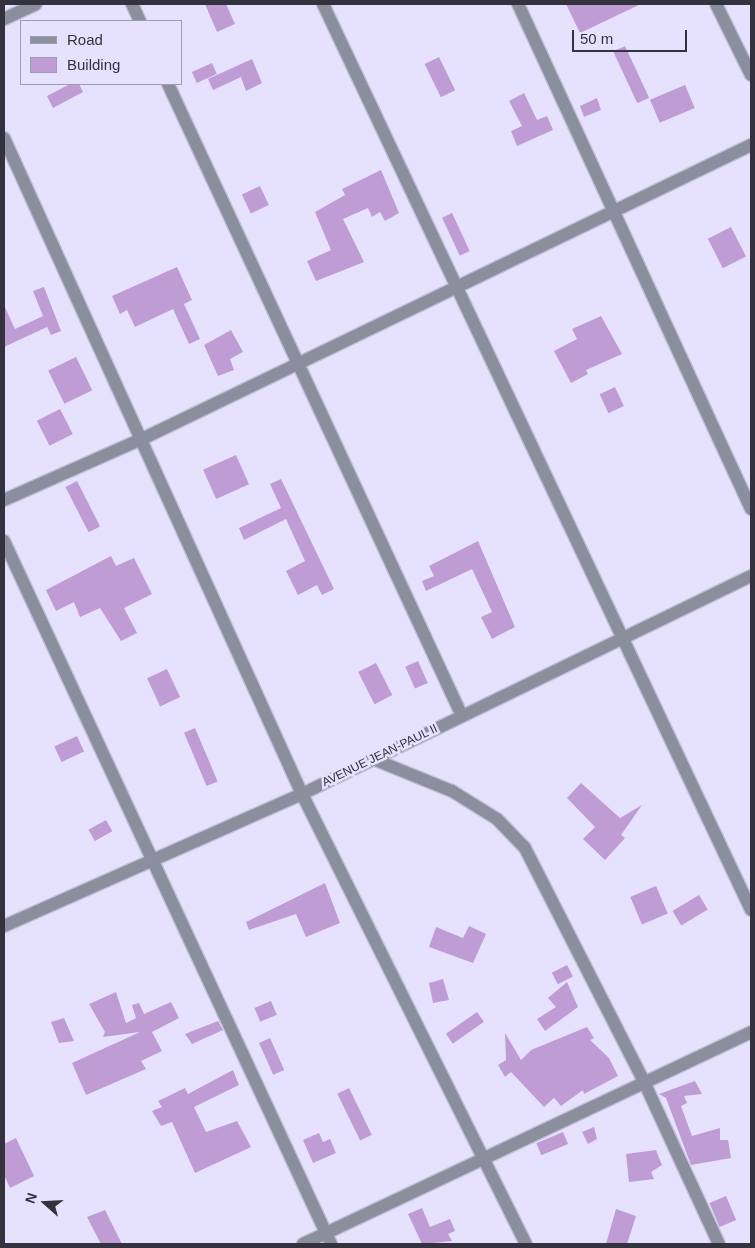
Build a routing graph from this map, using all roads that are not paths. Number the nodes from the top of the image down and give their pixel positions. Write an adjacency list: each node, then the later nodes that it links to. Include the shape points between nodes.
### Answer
1 (36, 4): 6 (street)
2 (132, 4): 7 (street)
3 (323, 4): 13 (street)
4 (518, 4): 12 (street)
5 (716, 4): 8 (street)
6 (4, 19)
7 (140, 20)
8 (751, 75)
9 (168, 85): 14 (street)
10 (4, 138): 15 (street)
11 (751, 145): 12 (street)
12 (612, 213): 13 (street); 17 (street)
13 (455, 288): 14 (street); 20 (street)
14 (296, 366): 15 (street); 21 (street)
15 (144, 438): 16 (street); 23 (street)
16 (4, 500)
17 (751, 509)
18 (4, 541): 24 (street)
19 (751, 576): 20 (street, AVENUE JEAN-PAUL II)
20 (624, 638): 21 (street, AVENUE JEAN-PAUL II); 25 (street)
21 (462, 716): 22 (street, AVENUE JEAN-PAUL II)
22 (373, 759): 23 (street, AVENUE JEAN-PAUL II); 28 (street, via 452,791 498,819 525,848)
23 (302, 794): 24 (street, AVENUE JEAN-PAUL II); 29 (street)
24 (150, 861): 26 (street, AVENUE JEAN-PAUL II); 30 (street)
25 (751, 910)
26 (4, 926)
27 (751, 1032): 28 (street)
28 (644, 1084): 29 (street); 33 (street)
29 (483, 1157): 30 (street); 32 (street)
30 (329, 1239): 31 (street)
31 (303, 1244)
32 (526, 1244)
33 (719, 1244)

